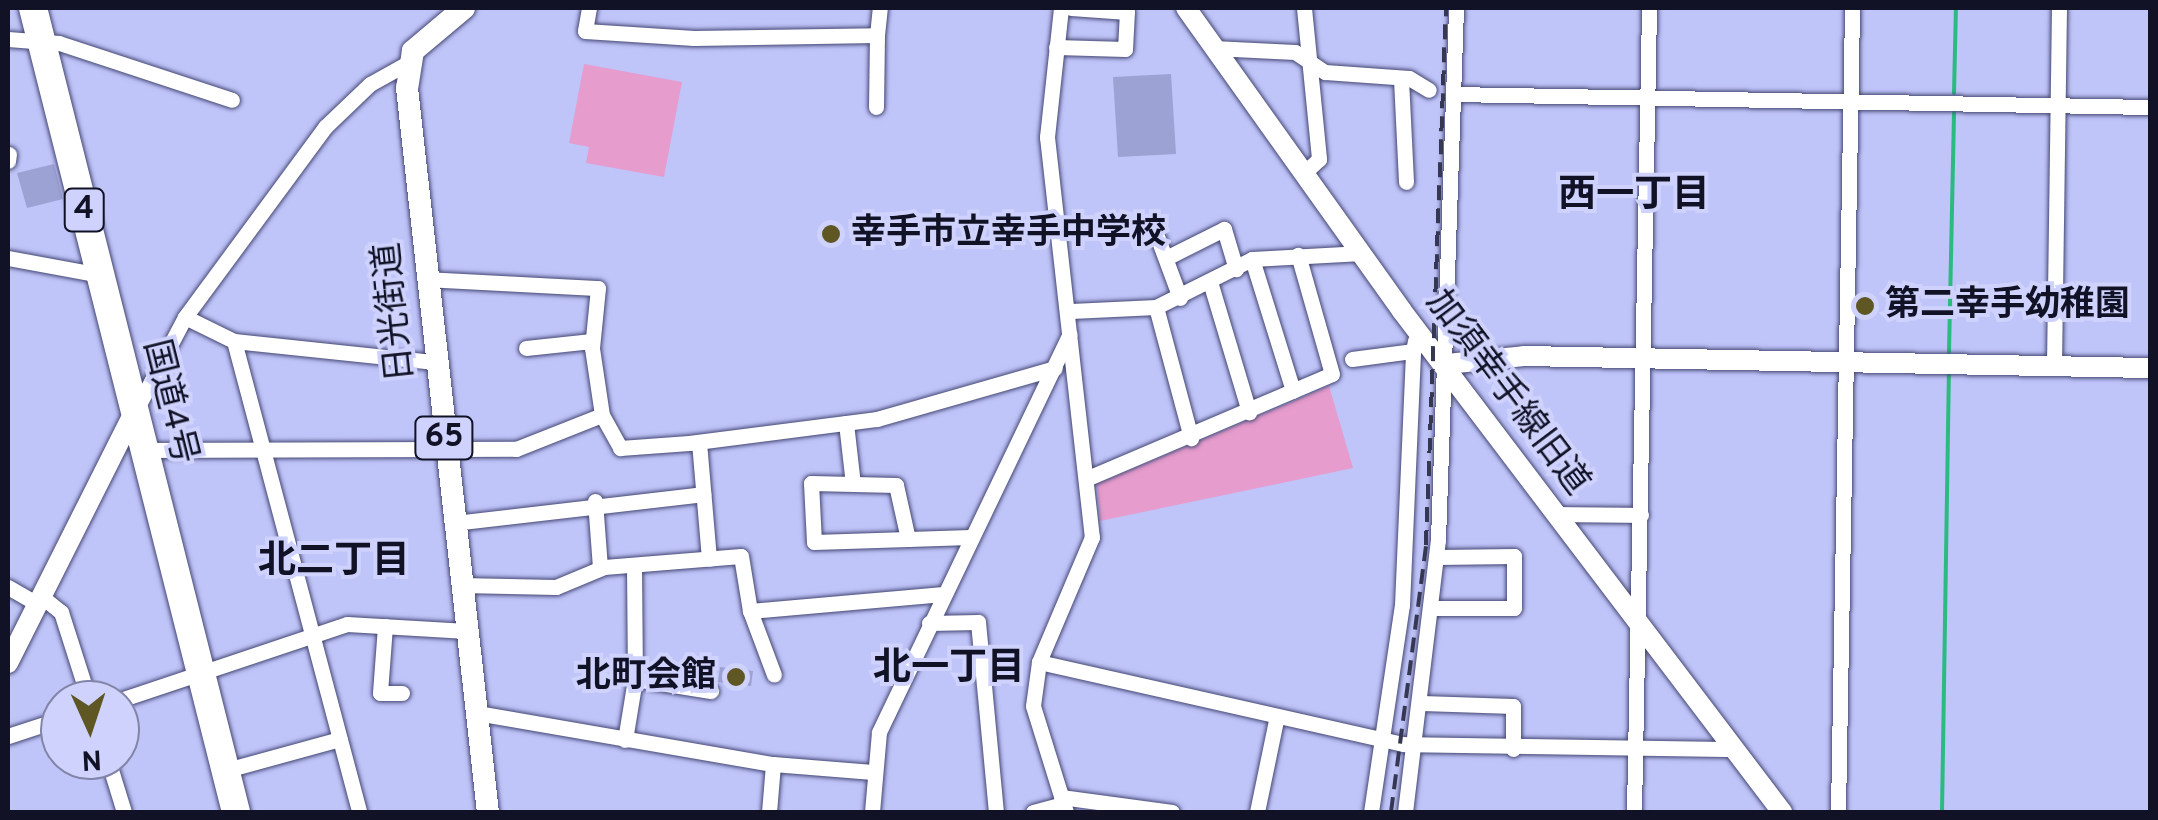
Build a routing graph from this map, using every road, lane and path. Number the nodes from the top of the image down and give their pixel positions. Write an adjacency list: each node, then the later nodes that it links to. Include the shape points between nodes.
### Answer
1 (33, 8): 15 (highway, 国道4号 / 4)
2 (464, 8): 19 (main road)
3 (589, 8): 13 (street, via 585,31)
4 (880, 8): 13 (street)
5 (1061, 8): 16 (street)
6 (1071, 8): 16 (street, via 1127,12 1125,49)
7 (1186, 8): 17 (street, 加須幸手線旧道)
8 (1304, 8): 18 (street)
9 (1456, 8): 22 (street)
10 (1649, 8): 23 (street)
11 (1852, 8): 25 (street)
12 (2060, 8): 26 (street)
13 (878, 36): 27 (street)
14 (8, 39): 15 (street)
15 (42, 42): 24 (street); 38 (highway, 国道4号 / 4)
16 (1056, 47): 43 (street, via 1046,137)
17 (1213, 48): 18 (street); 29 (street, 加須幸手線旧道)
18 (1307, 56): 20 (street, via 1338,76); 29 (street, via 1319,159)
19 (406, 64): 39 (main road, 日光街道 / 65); 44 (street, via 370,84 325,127)
20 (1401, 78): 21 (street); 30 (street)
21 (1429, 90)
22 (1454, 94): 23 (street); 54 (street)
23 (1647, 98): 25 (street); 51 (street)
24 (232, 100)
25 (1850, 101): 26 (street); 53 (street)
26 (2058, 105): 28 (street); 55 (street)
27 (876, 107)
28 (2150, 107)
29 (1305, 172): 32 (street, 加須幸手線旧道)
30 (1406, 182)
31 (1157, 236): 35 (street)
32 (1362, 253): 33 (street); 48 (street, 加須幸手線旧道)
33 (1298, 255): 36 (street); 58 (street, via 1332,374)
34 (8, 258): 38 (street)
35 (1166, 258): 37 (street, via 1224,229); 41 (street)
36 (1252, 259): 37 (street); 58 (street)
37 (1236, 269): 40 (street)
38 (100, 274): 60 (highway, 国道4号 / 4)
39 (427, 279): 47 (street, via 598,288); 52 (main road, 日光街道 / 65)
40 (1211, 285): 41 (street); 59 (street)
41 (1180, 298): 42 (street)
42 (1156, 308): 43 (street); 63 (street)
43 (1071, 311): 45 (street)
44 (185, 317): 46 (street); 60 (street)
45 (1071, 330): 56 (street); 68 (street)
46 (234, 341): 52 (street); 66 (street)
47 (592, 341): 49 (street); 61 (street)
48 (1416, 341): 50 (street); 54 (street, 加須幸手線旧道); 108 (street, via 1404,570)
49 (526, 348)
50 (1352, 360)
51 (1644, 360): 53 (street); 54 (street, via 1524,356); 73 (street)
52 (435, 362): 67 (main road, 日光街道 / 65)
53 (1845, 362): 55 (street); 132 (street)
54 (1447, 364): 72 (street, 加須幸手線旧道); 77 (street)
55 (2054, 365): 57 (street)
56 (1055, 368): 62 (street); 75 (street)
57 (2150, 368)
58 (1293, 391): 59 (street)
59 (1249, 412): 63 (street)
60 (134, 413): 65 (highway, 国道4号 / 4); 84 (street)
61 (602, 415): 64 (street, via 620,448); 67 (street, via 516,449)
62 (846, 423): 64 (street); 69 (street)
63 (1191, 438): 68 (street)
64 (699, 442): 70 (street)
65 (143, 450): 66 (street); 95 (highway, 国道4号 / 4)
66 (260, 451): 67 (street); 91 (street)
67 (445, 451): 74 (main road, 日光街道 / 65)
68 (1088, 478): 92 (street, via 1092,537)
69 (853, 484): 76 (street, via 896,485); 76 (street, via 811,483 814,542)
70 (703, 494): 71 (street); 78 (street)
71 (596, 501): 74 (street); 80 (street)
72 (1559, 514): 73 (street); 87 (street, 加須幸手線旧道)
73 (1641, 514): 87 (street)
74 (454, 523): 81 (main road, 日光街道 / 65)
75 (970, 537): 76 (street); 83 (street)
76 (908, 539)
77 (1437, 557): 85 (street); 85 (street, via 1514,556 1514,608)
78 (709, 558): 79 (street); 86 (street, via 741,556)
79 (634, 565): 80 (street); 96 (street)
80 (600, 568): 81 (street, via 556,587)
81 (461, 585): 90 (main road, 日光街道 / 65)
82 (8, 588): 84 (street)
83 (943, 594): 86 (street); 88 (street)
84 (39, 600): 93 (street); 97 (street, via 61,612)
85 (1434, 608): 101 (street)
86 (750, 611): 94 (street)
87 (1639, 622): 110 (street); 112 (street, 加須幸手線旧道)
88 (930, 623): 115 (street, via 879,732); 124 (street, via 978,622)
89 (385, 626): 90 (street); 91 (street, via 347,624); 99 (street, via 380,693)
90 (467, 631): 102 (main road, 日光街道 / 65)
91 (313, 636): 95 (street); 106 (street)
92 (1039, 662): 103 (street); 117 (street, via 1034,706)
93 (8, 664)
94 (774, 674)
95 (197, 676): 100 (street); 114 (highway, 国道4号 / 4)
96 (635, 679): 98 (street); 107 (street)
97 (83, 680)
98 (711, 690)
99 (402, 693)
100 (140, 694)
101 (1422, 703): 109 (street); 111 (street, via 1513,706)
102 (478, 714): 107 (street); 121 (main road, 日光街道 / 65)
103 (1276, 720): 108 (street); 127 (street)
104 (40, 726): 105 (street)
105 (8, 736)
106 (340, 738): 114 (street); 120 (street)
107 (625, 740): 113 (street)
108 (1385, 741): 109 (street); 128 (street)
109 (1416, 745): 111 (street); 129 (street)
110 (1636, 748): 111 (street); 112 (street); 130 (street)
111 (1512, 749)
112 (1734, 749): 131 (street, 加須幸手線旧道)
113 (773, 764): 115 (street); 122 (street)
114 (223, 770): 119 (highway, 国道4号 / 4)
115 (873, 772): 123 (street)
116 (114, 780): 118 (street)
117 (1063, 804): 125 (street); 126 (street)
118 (124, 812)
119 (236, 812)
120 (359, 812)
121 (488, 812)
122 (769, 812)
123 (872, 812)
124 (996, 812)
125 (1033, 812)
126 (1172, 812)
127 (1257, 812)
128 (1371, 812)
129 (1405, 812)
130 (1634, 812)
131 (1782, 812)
132 (1838, 812)

